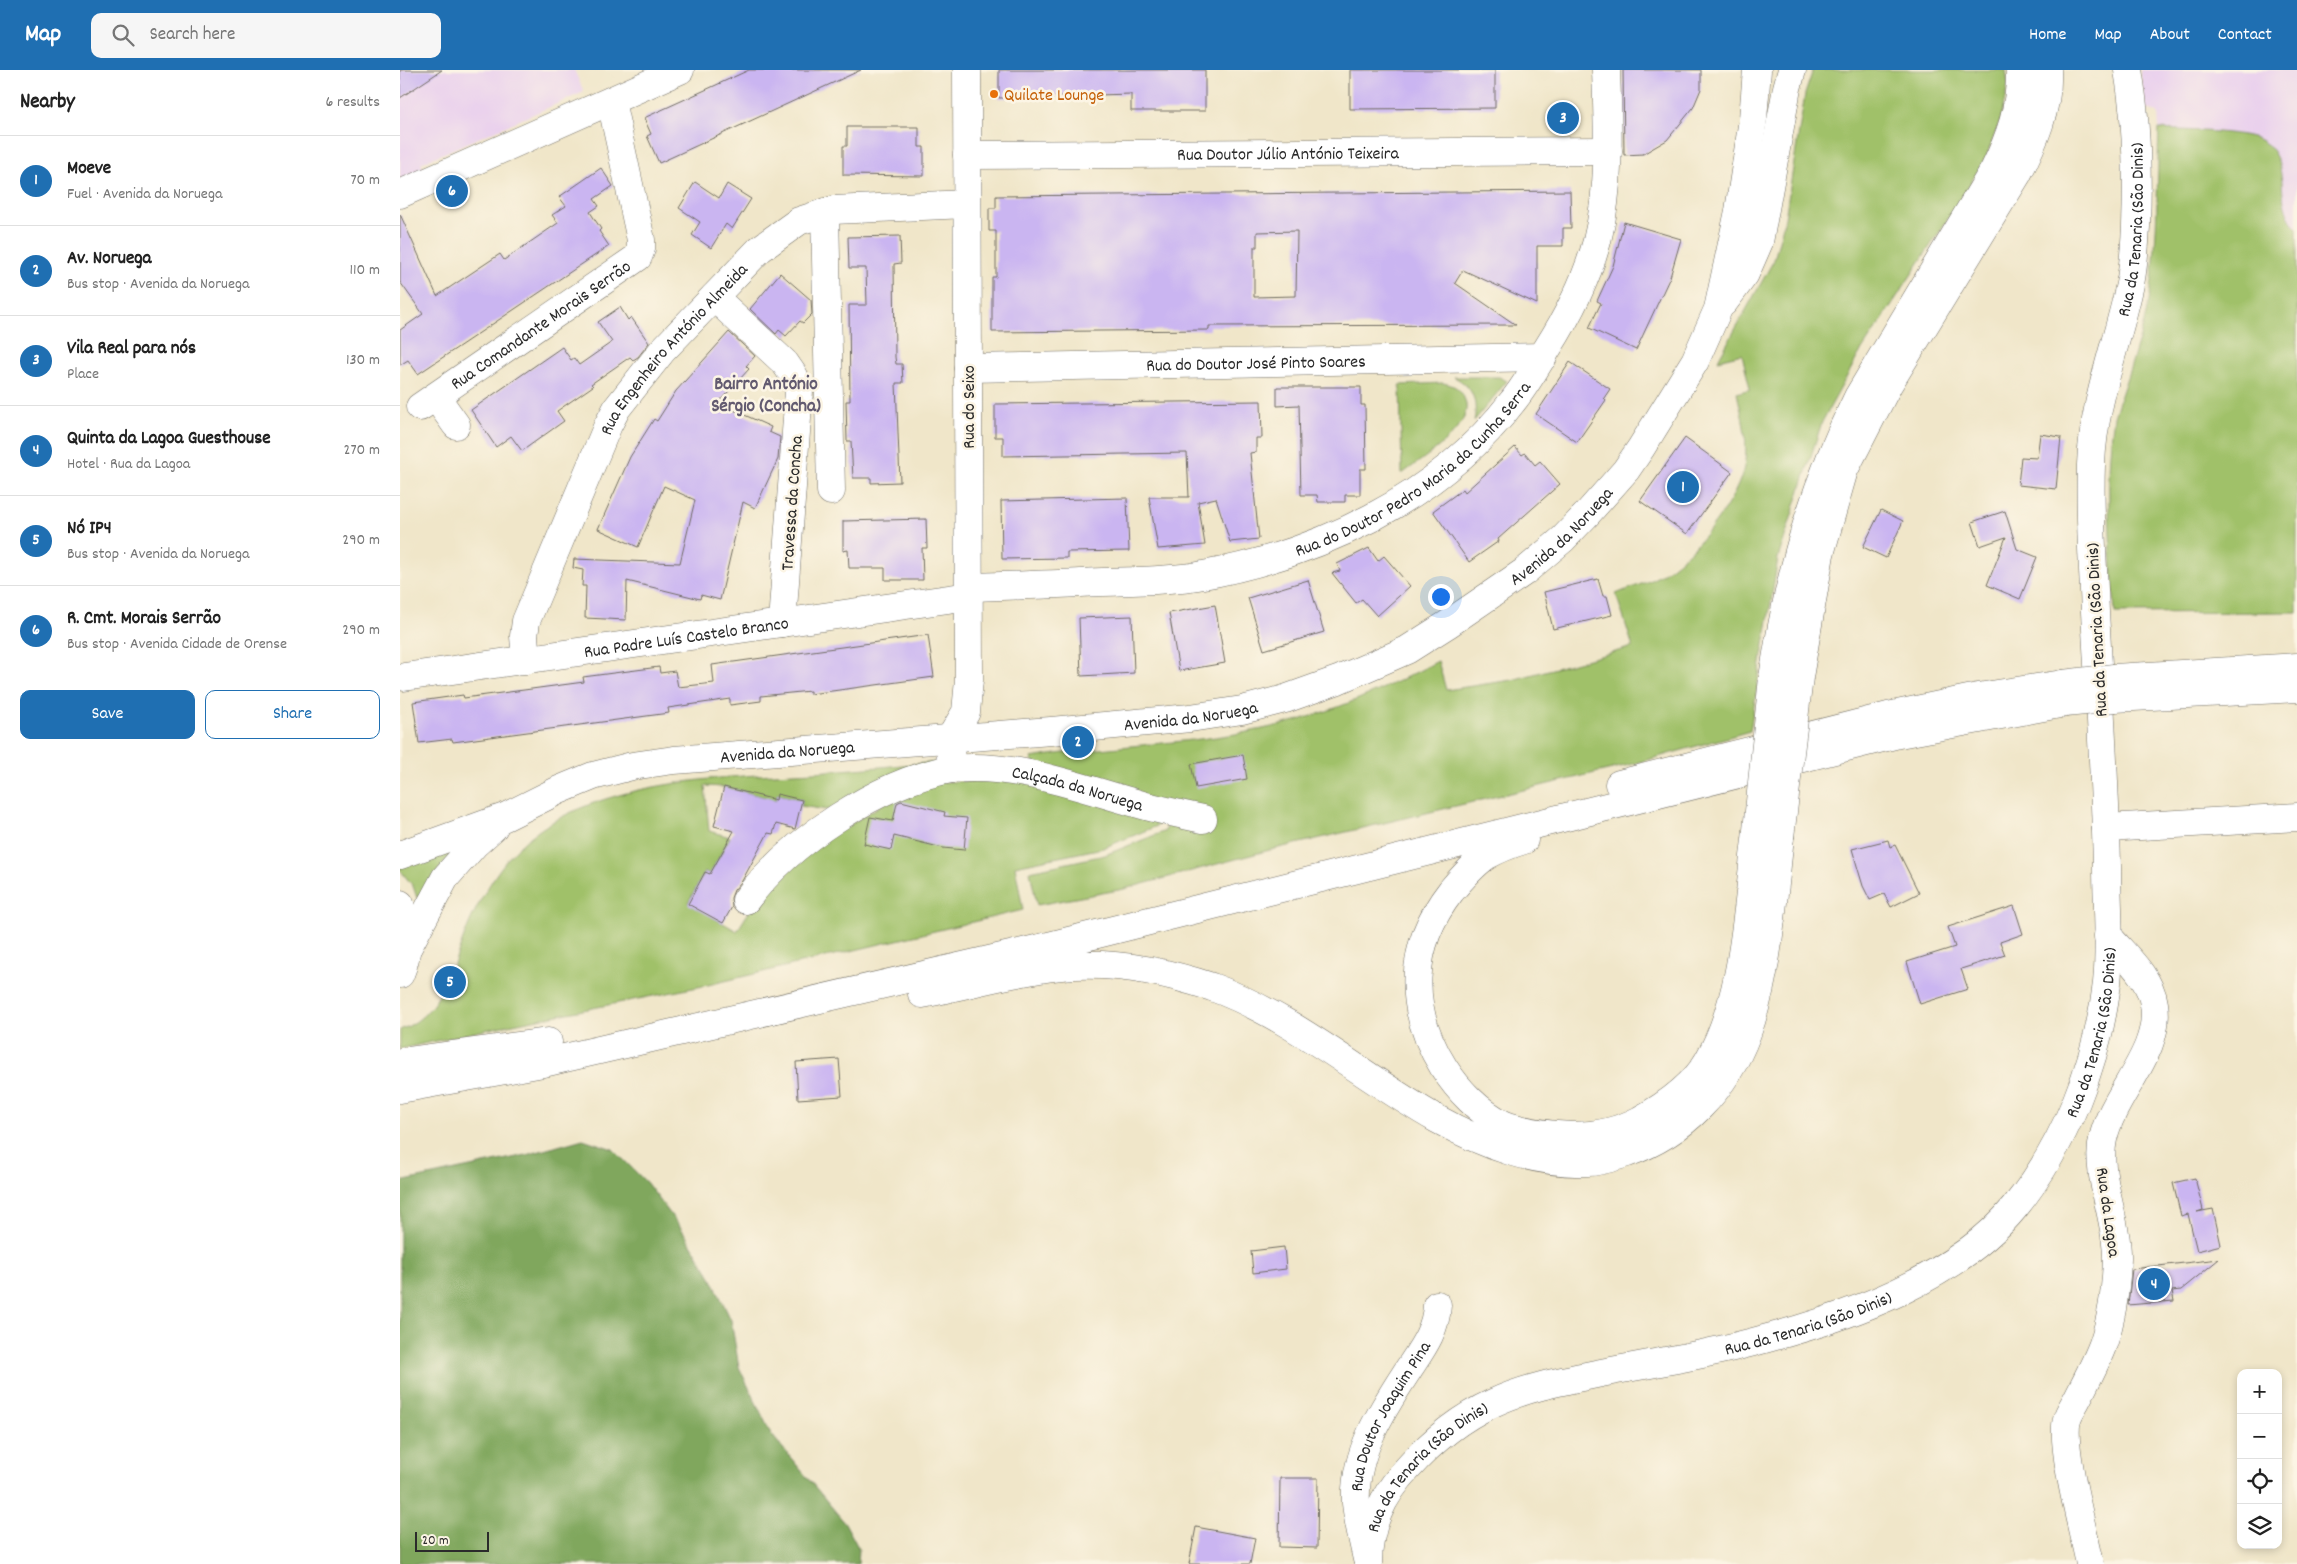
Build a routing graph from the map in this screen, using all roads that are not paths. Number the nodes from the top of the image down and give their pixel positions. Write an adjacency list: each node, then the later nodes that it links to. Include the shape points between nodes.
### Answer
1 (680, 70): 9 (main road)
2 (967, 70): 11 (main road, Rua do Seixo)
3 (1606, 70): 10 (main road, Rua do Doutor Pedro Maria da Cunha Serra)
4 (1757, 70): 16 (main road, via 1744,182)
5 (1792, 70): 16 (main road, via 1786,88 1759,242 1745,274)
6 (2020, 70): 26 (main road, via 2020,96 2007,142 1994,170 1858,398 1820,480 1792,577)
7 (2047, 70): 26 (main road, via 2045,105 2030,150 1888,385 1844,470)
8 (2128, 70): 36 (main road, Rua da Tenaria (São Dinis), via 2135,116 2137,171 2132,277 2099,402 2091,462 2092,557)
9 (611, 101): 12 (main road); 19 (main road, Rua Comandante Morais Serrão, via 640,240 639,255 428,402)
10 (1608, 151): 11 (main road, Rua Doutor Júlio António Teixeira); 17 (main road, Rua do Doutor Pedro Maria da Cunha Serra, via 1604,207 1596,242 1577,294)
11 (967, 155): 13 (main road, Rua do Seixo)
12 (400, 194)
13 (968, 204): 14 (main road, Rua Engenheiro António Almeida, via 849,208); 18 (main road, Rua do Seixo)
14 (825, 212): 15 (main road, Rua Engenheiro António Almeida, via 799,221 774,237); 20 (main road)
15 (714, 297): 22 (main road, Travessa da Concha, via 785,363 796,380 799,401); 23 (main road, Rua Engenheiro António Almeida, via 654,360 611,419 526,622)
16 (1718, 309): 31 (main road, Avenida da Noruega, via 1702,348 1674,396 1607,493 1563,539 1524,572 1407,650 1314,689 1242,710 1163,721)
17 (1543, 357): 18 (main road, Rua do Doutor José Pinto Soares); 21 (main road, Rua do Doutor Pedro Maria da Cunha Serra, via 1512,402 1480,437 1430,480 1373,517 1318,543 1196,576)
18 (968, 368): 21 (main road, Rua do Seixo)
19 (456, 425)
20 (831, 492)
21 (969, 592): 22 (main road, Rua Padre Luís Castelo Branco); 31 (main road, Rua do Seixo, via 968,701 964,716)
22 (782, 623): 23 (main road, Rua Padre Luís Castelo Branco)
23 (526, 660): 25 (main road, Rua Padre Luís Castelo Branco)
24 (2297, 668): 27 (main road)
25 (404, 677)
26 (1786, 677): 37 (main road, bridge)
27 (2115, 688): 28 (main road); 29 (main road, bridge)
28 (2297, 688)
29 (2064, 693): 30 (main road); 44 (main road, via 1978,697 1815,733 1050,928)
30 (1899, 734): 37 (main road, via 1794,770 1541,834 1485,857 1460,880 1438,908 1425,937 1418,965 1417,994 1423,1023 1432,1050 1453,1082 1476,1106 1504,1124 1540,1133 1600,1135 1630,1125 1658,1110 1688,1086 1708,1062 1722,1030); 44 (main road, via 1049,946)
31 (950, 739): 32 (main road); 33 (main road, Avenida da Noruega, via 640,764 593,776)
32 (952, 769): 35 (main road, Calçada da Noruega, via 1016,770); 39 (main road, Calçada da Noruega, via 884,791 833,822 782,858)
33 (504, 817): 38 (main road); 42 (main road, via 445,878)
34 (2297, 817): 36 (main road)
35 (1203, 820)
36 (2106, 828): 41 (main road, Rua da Tenaria (São Dinis))
37 (1768, 839): 44 (main road, via 1760,984 1747,1033 1730,1068 1707,1101 1675,1129 1638,1149 1591,1162 1535,1158 1474,1138 1403,1099 1324,1047 1240,999 1180,978 1118,966 1035,970 711,1039)
38 (400, 855)
39 (746, 900)
40 (400, 904): 42 (main road)
41 (2108, 936): 49 (main road, Rua da Tenaria (São Dinis), via 2107,983 2102,1012 2079,1092 2043,1168 1993,1230 1949,1264 1901,1290 1826,1320 1740,1345 1534,1388 1492,1403 1434,1442 1391,1487 1372,1527); 50 (main road, Rua da Lagoa, via 2148,984 2154,1003 2154,1024 2150,1044 2111,1114 2102,1141 2102,1167 2115,1228 2116,1270 2103,1344 2067,1419 2066,1445)
42 (408, 947): 43 (main road)
43 (400, 974)
44 (545, 1052): 45 (main road); 46 (main road); 47 (main road)
45 (400, 1062)
46 (400, 1070)
47 (400, 1089)
48 (1437, 1306): 49 (main road, Rua Doutor Joaquim Pina, via 1430,1336 1385,1407 1366,1444 1360,1464 1356,1502)
49 (1368, 1562)
50 (2090, 1564)

